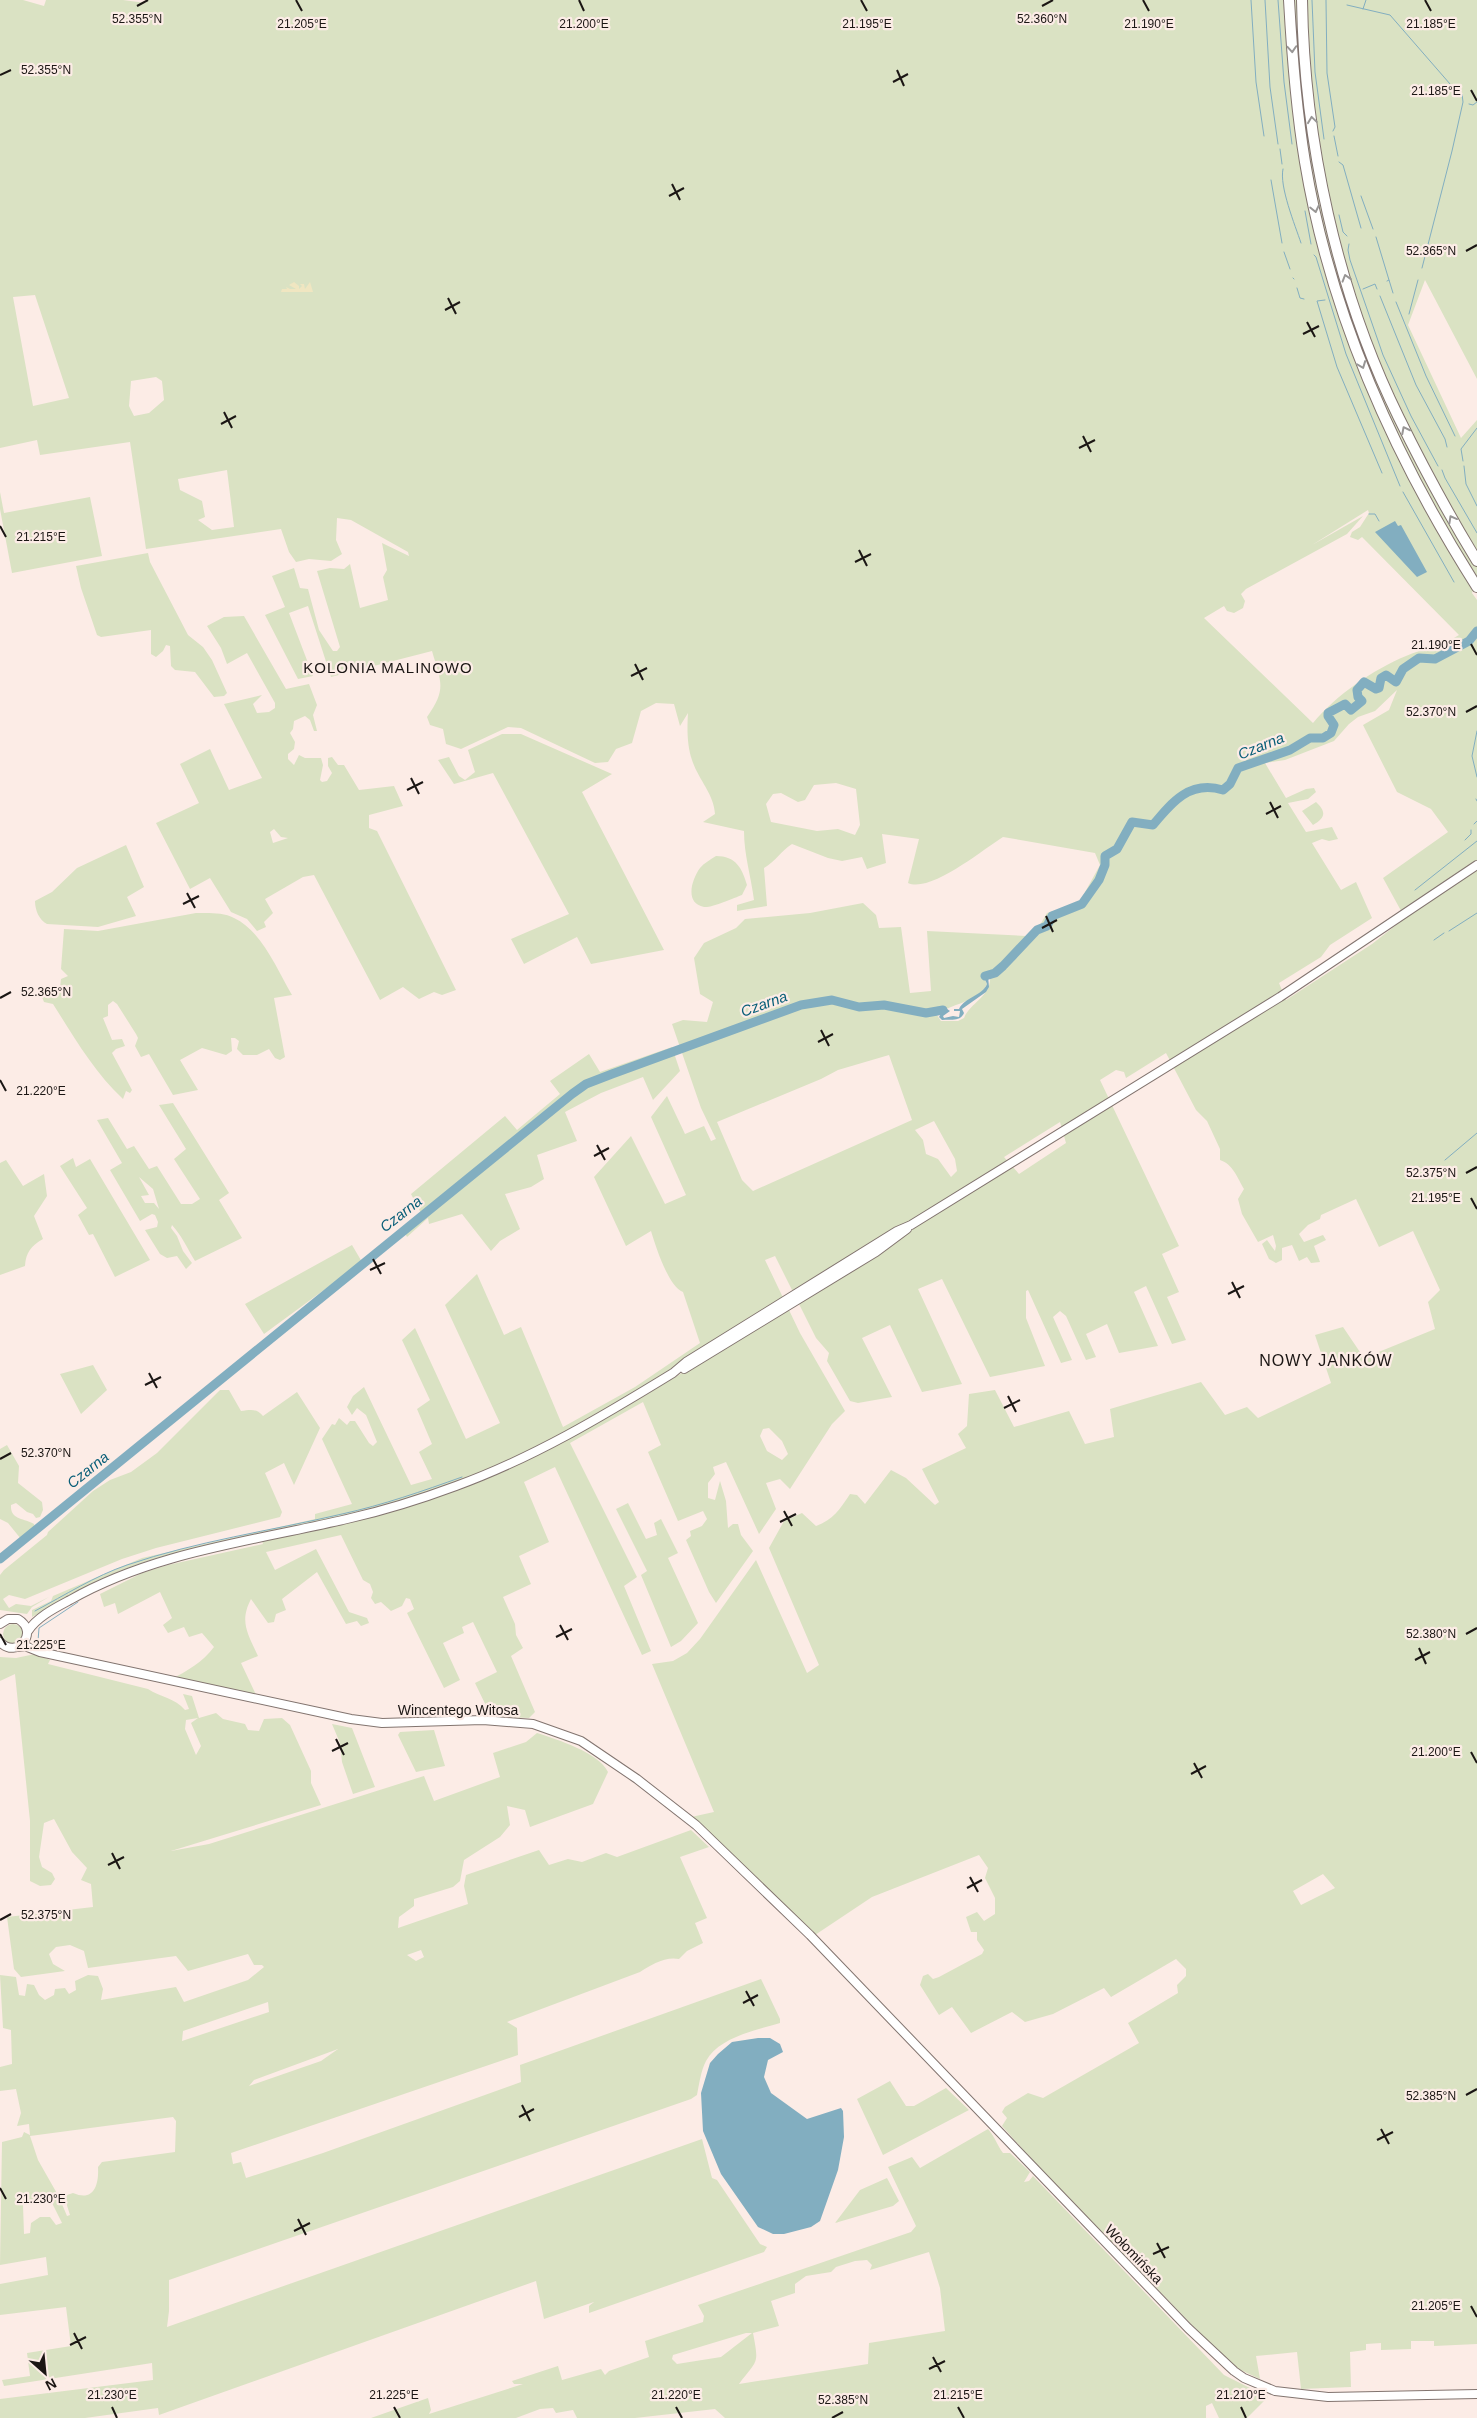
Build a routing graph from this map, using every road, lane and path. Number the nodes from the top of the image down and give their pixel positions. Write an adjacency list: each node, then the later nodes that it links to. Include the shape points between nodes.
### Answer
1 (1289, 0): 4 (highway, one-way to 4, via 1305,162 1324,246 1345,316 1362,364 1407,464)
2 (1302, 0): 3 (highway, one-way to 2, via 1398,417 1344,274 1317,158 1307,87)
3 (1477, 561)
4 (1476, 585)
5 (1477, 864): 6 (main road, via 1280,997 572,1433 454,1487 352,1518 155,1562 102,1583)
6 (46, 1614): 8 (main road); 10 (main road)
7 (4, 1617): 8 (main road); 9 (main road)
8 (23, 1622): 10 (main road)
9 (0, 1624)
10 (28, 1634): 12 (main road); 13 (main road, Wincentego Witosa, via 32,1644)
11 (0, 1642): 12 (main road, Wincentego Witosa, via 7,1648)
12 (19, 1647): 13 (main road, Wincentego Witosa)
13 (47, 1652): 14 (main road, Wincentego Witosa, via 351,1719 382,1723 510,1721 568,1735 606,1757 696,1825)
14 (847, 1972): 15 (main road, Wołomińska, via 1188,2328 1224,2364 1244,2378 1275,2391 1299,2395)
15 (1477, 2394)

